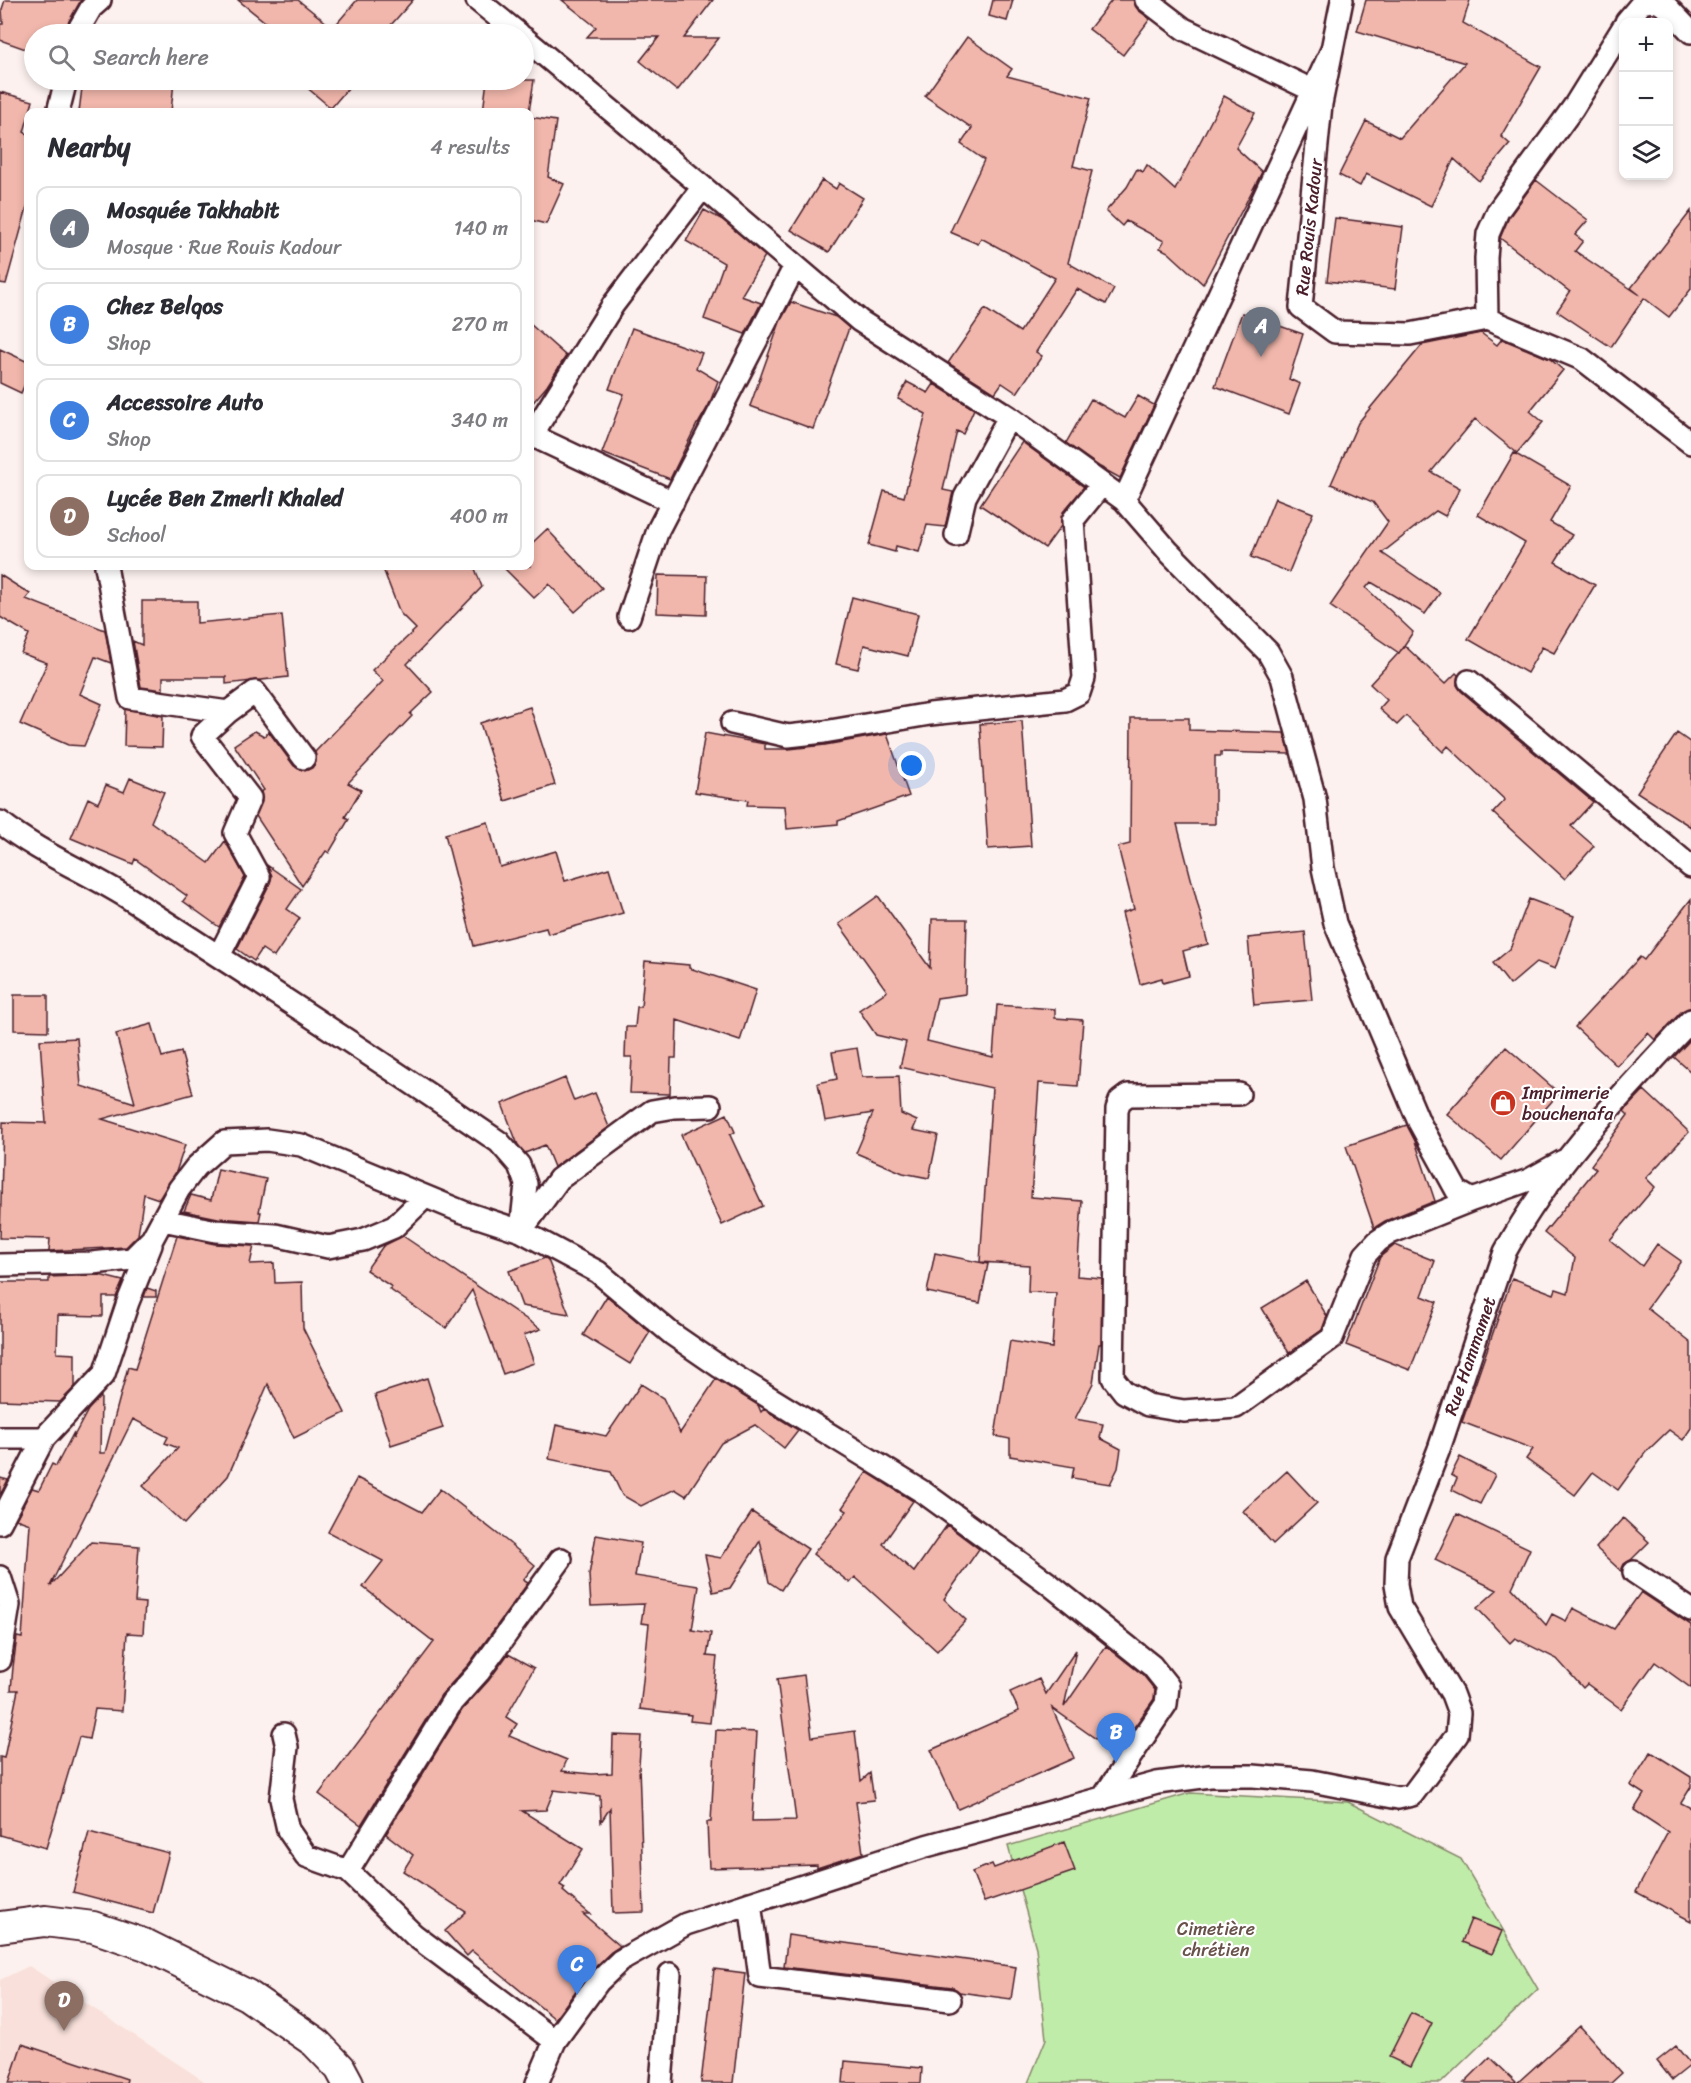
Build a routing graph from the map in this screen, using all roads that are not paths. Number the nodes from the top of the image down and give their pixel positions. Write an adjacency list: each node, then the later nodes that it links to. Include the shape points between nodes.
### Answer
1 (100, 0): 6 (street)
2 (477, 0): 7 (street)
3 (1146, 0): 13 (street, via 1184,29)
4 (1342, 0): 11 (street, Rue Rouis Kadour)
5 (1629, 18): 8 (street, via 1642,3 1655,0)
6 (82, 24)
7 (507, 24)
8 (1691, 32)
9 (1619, 33): 17 (street, via 1573,108 1498,210 1488,234)
10 (534, 46): 15 (street)
11 (1331, 52): 13 (street); 17 (street, Rue Rouis Kadour, via 1321,104 1301,307 1335,332 1410,334)
12 (64, 90): 14 (street)
13 (1314, 91): 23 (street)
14 (59, 108)
15 (703, 187): 16 (street); 19 (street, via 614,305)
16 (795, 266): 18 (street, via 860,321); 24 (street)
17 (1488, 319): 21 (street, via 1582,359)
18 (1010, 417): 22 (street); 25 (street, via 965,497)
19 (534, 430)
20 (534, 438): 24 (street)
21 (1690, 442)
22 (1102, 484): 23 (street); 30 (street, via 1073,519 1084,678 1079,693 1065,700 930,714 788,736)
23 (1124, 500): 40 (street, via 1169,552 1268,652 1282,676 1315,799 1323,868 1335,923 1419,1122 1457,1191)
24 (673, 502): 27 (street, via 658,530)
25 (956, 535)
26 (107, 570): 29 (street, via 130,698)
27 (629, 617)
28 (1469, 681): 33 (street)
29 (228, 712): 31 (street, via 255,692); 34 (street, via 202,736 250,798 235,833 259,877)
30 (732, 723)
31 (304, 758)
32 (0, 822): 34 (street, via 114,888)
33 (1691, 867)
34 (219, 956): 42 (street, via 498,1143 519,1165 526,1184)
35 (1691, 1020): 38 (street, Rue Hammamet, via 1598,1120)
36 (1239, 1094): 40 (street, via 1128,1095 1117,1109 1113,1378 1124,1392 1148,1406 1184,1411 1236,1407 1332,1338 1365,1255 1378,1241)
37 (710, 1107): 42 (street, via 652,1111 559,1179)
38 (1570, 1157): 40 (street, via 1529,1180); 54 (street, Rue Hammamet, via 1521,1222 1505,1252 1439,1449 1397,1558 1400,1607 1452,1694 1459,1713 1457,1734 1412,1795 1398,1798 1312,1780 1210,1776)
39 (425, 1197): 41 (street, via 394,1227 363,1240 328,1247 275,1235); 41 (street, via 300,1145 267,1140 224,1143 196,1167); 42 (street)
40 (1472, 1200)
41 (160, 1224): 43 (street, via 152,1239 132,1259); 45 (street, via 104,1374)
42 (521, 1231): 54 (street, via 597,1272 672,1334 720,1367 923,1492 1048,1582 1152,1666 1168,1686 1166,1704)
43 (0, 1265)
44 (0, 1438): 45 (street)
45 (44, 1438): 46 (street)
46 (0, 1523)
47 (561, 1559): 55 (street, via 452,1702)
48 (1634, 1572): 51 (street)
49 (0, 1577): 50 (street)
50 (5, 1605): 52 (street)
51 (1691, 1610)
52 (0, 1660)
53 (284, 1734): 55 (street, via 287,1748 281,1799 288,1830 306,1856)
54 (1102, 1798): 56 (street, via 926,1846)
55 (348, 1871): 60 (street, via 414,1935)
56 (750, 1903): 59 (street, via 760,1977); 60 (street, via 686,1924 620,1961 598,1982)
57 (0, 1927): 61 (street, via 45,1921 93,1927 146,1945 247,1995 315,2042 340,2068)
58 (670, 1974): 63 (street)
59 (950, 2000)
60 (555, 2041): 62 (street)
61 (348, 2083)
62 (537, 2083)
63 (661, 2083)

